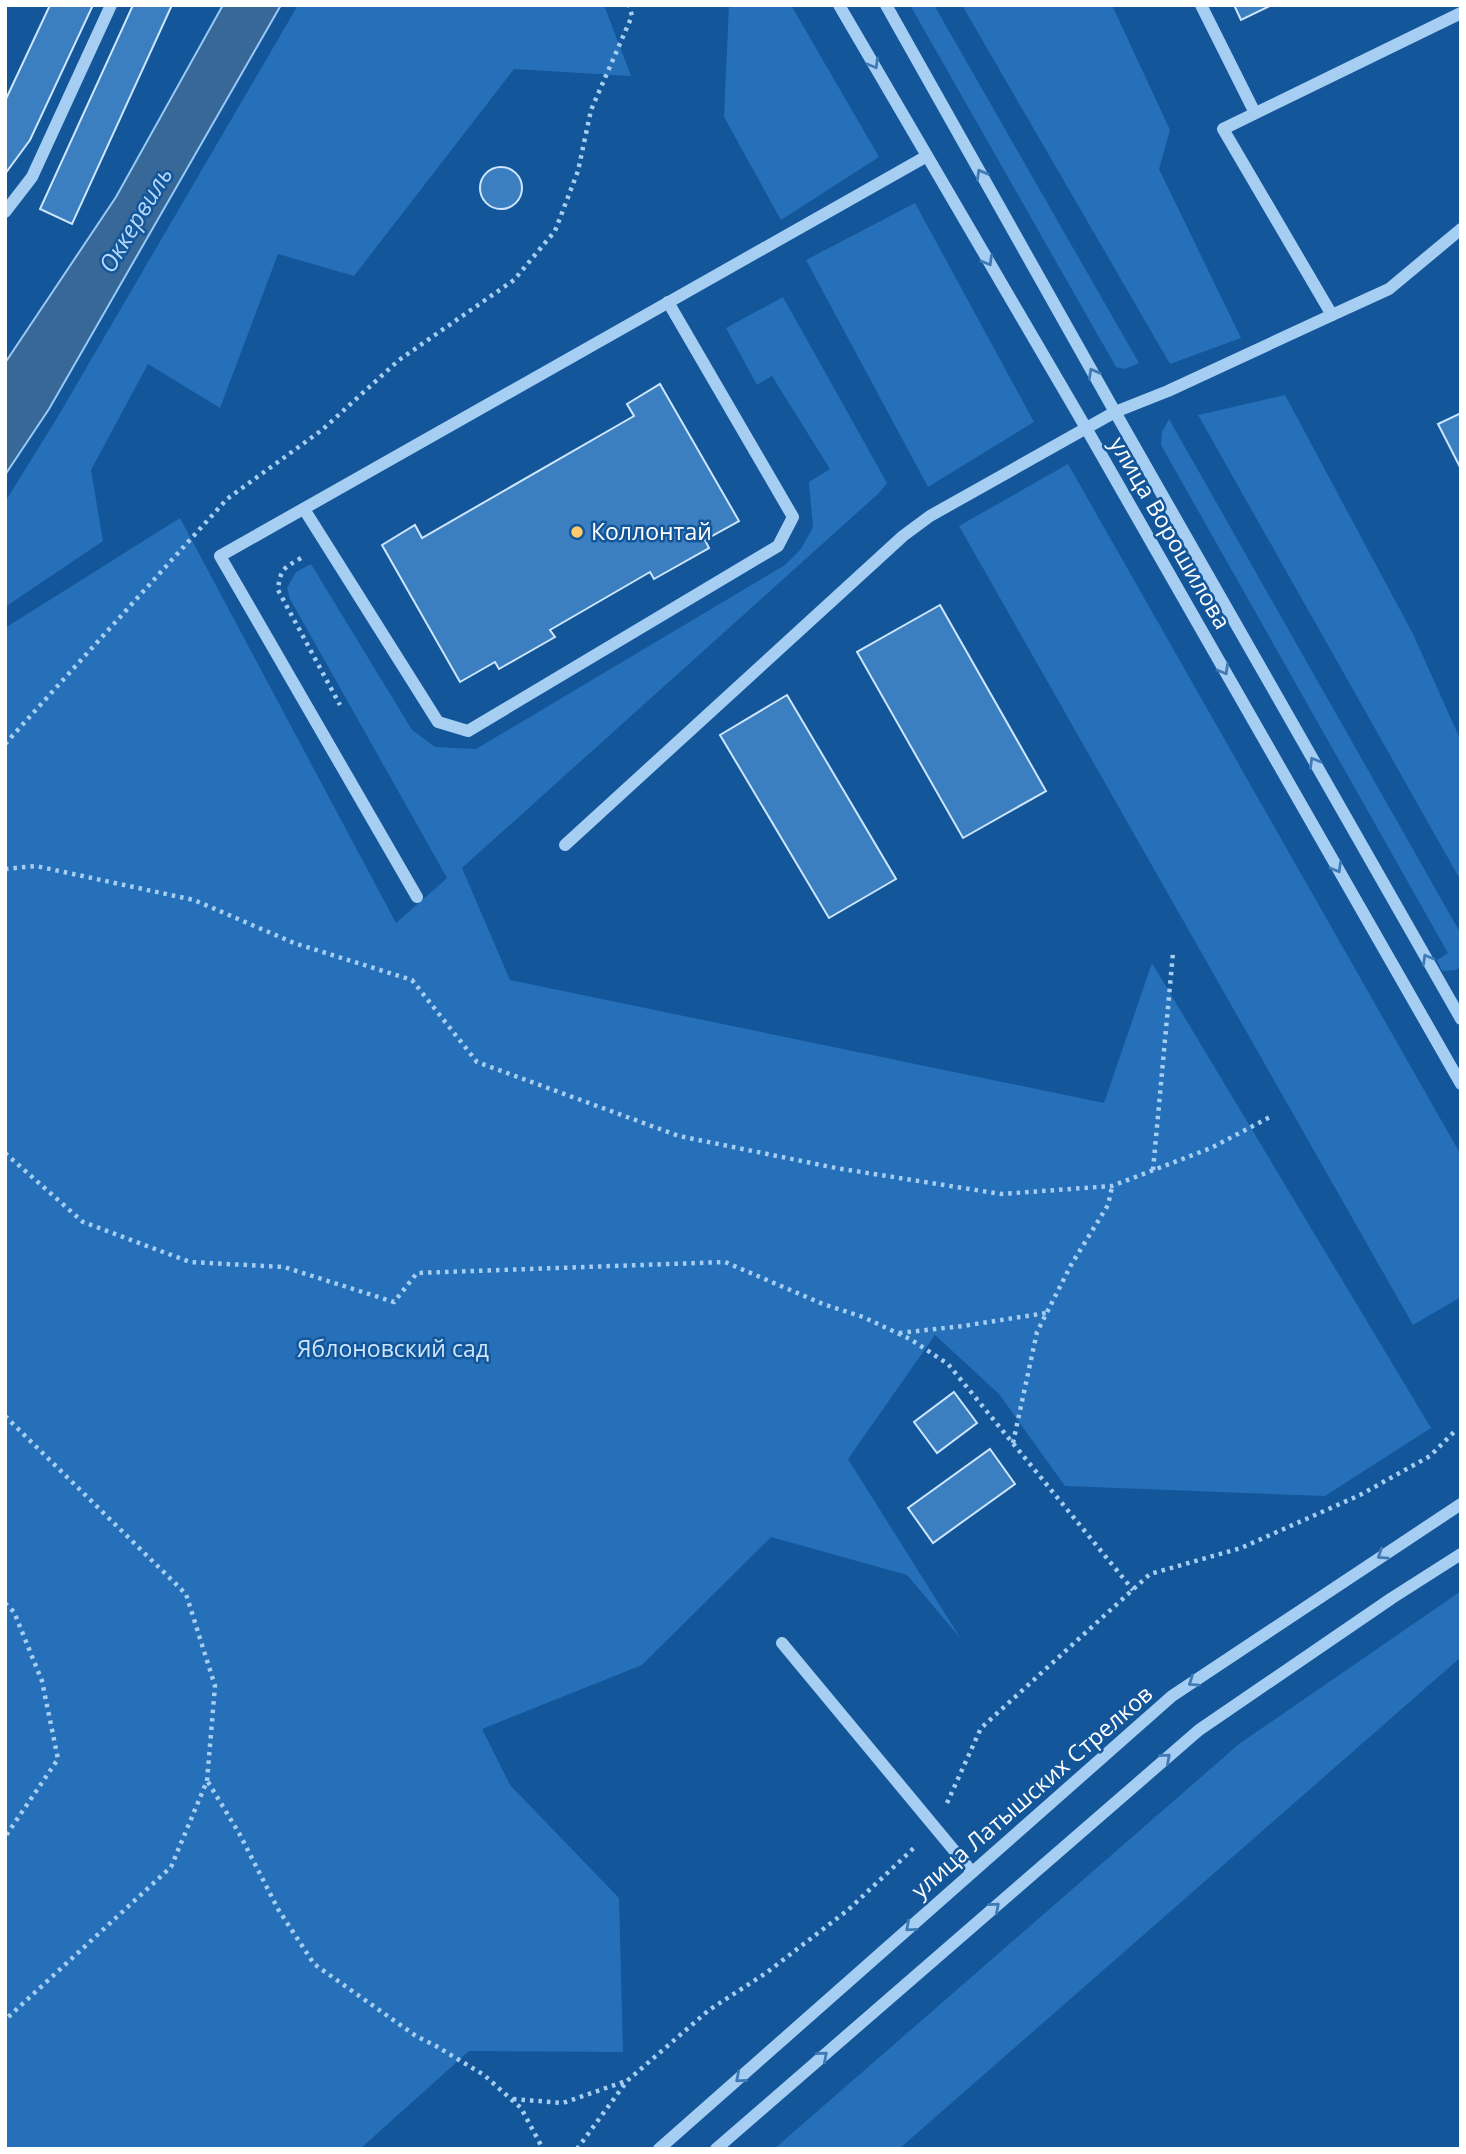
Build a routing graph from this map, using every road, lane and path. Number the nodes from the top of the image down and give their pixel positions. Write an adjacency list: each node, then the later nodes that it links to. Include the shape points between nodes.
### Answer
1 (111, 5): 9 (street, via 32,177)
2 (629, 5): 18 (path, via 632,16 591,110 578,171 555,231 514,280 399,360 322,430 227,499)
3 (839, 5): 8 (street, улица Ворошилова, one-way to 8)
4 (886, 5): 13 (street, улица Ворошилова, one-way to 4)
5 (1201, 5): 7 (street)
6 (1461, 13): 7 (street)
7 (1255, 113): 12 (street, via 1223,129)
8 (927, 156): 11 (street); 14 (street, улица Ворошилова, one-way to 14)
9 (5, 212)
10 (1461, 229): 12 (street, via 1389,289)
11 (668, 302): 15 (street); 15 (street, via 793,517 778,546 468,731 438,722)
12 (1332, 315): 13 (street)
13 (1115, 412): 14 (street); 23 (street, улица Ворошилова, one-way to 13)
14 (1086, 428): 19 (street, via 930,516 903,536); 24 (street, улица Ворошилова, one-way to 24)
15 (304, 509): 21 (street, via 220,556)
16 (301, 558): 17 (path, via 285,567 278,590)
17 (342, 709)
18 (5, 744)
19 (565, 845)
20 (5, 869): 28 (path, via 36,866 194,900 294,943 412,980 477,1062 679,1136 836,1168 1000,1194)
21 (417, 897)
22 (1173, 953): 27 (path)
23 (1461, 1019)
24 (1461, 1084)
25 (1270, 1117): 27 (path, via 1211,1148)
26 (5, 1153): 30 (path, via 83,1222 190,1262 285,1266 394,1302 417,1273 725,1262)
27 (1153, 1170): 28 (path)
28 (1112, 1186): 29 (path, via 1108,1205)
29 (1047, 1313): 30 (path); 33 (path, via 1037,1332)
30 (898, 1333): 33 (path, via 948,1364)
31 (5, 1416): 39 (path, via 186,1594 215,1686)
32 (1455, 1431): 36 (path, via 1430,1456 1360,1495 1241,1548 1150,1574)
33 (1013, 1444): 36 (path)
34 (1461, 1504): 42 (street, улица Латышских Стрелков, one-way to 42, via 1172,1696)
35 (1461, 1554): 49 (street, one-way to 35, via 1199,1730)
36 (1133, 1590): 40 (path, via 981,1728)
37 (5, 1603): 41 (path, via 14,1612 42,1681 58,1759)
38 (782, 1643): 40 (street)
39 (207, 1781): 43 (path, via 171,1867); 45 (path, via 314,1964 416,2036 484,2075)
40 (936, 1828): 42 (street); 44 (path, via 848,1910 709,2010)
41 (5, 1837)
42 (972, 1872): 48 (street, улица Латышских Стрелков, one-way to 48)
43 (5, 2020)
44 (627, 2081): 45 (path, via 563,2103); 47 (path)
45 (511, 2099): 46 (path, via 521,2108)
46 (543, 2149)
47 (577, 2149)
48 (659, 2149)
49 (716, 2149)

